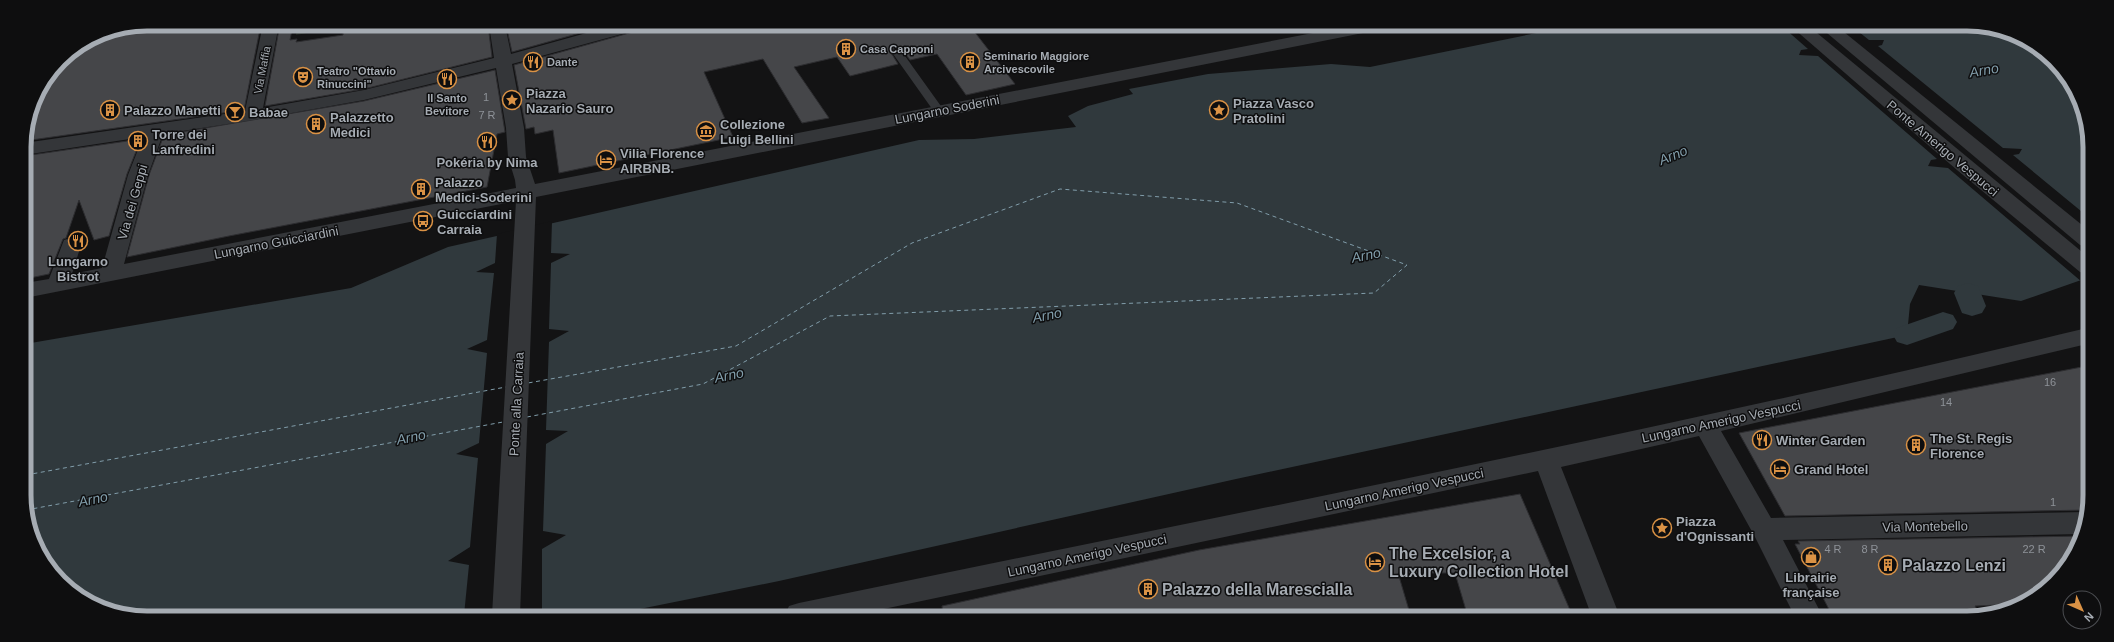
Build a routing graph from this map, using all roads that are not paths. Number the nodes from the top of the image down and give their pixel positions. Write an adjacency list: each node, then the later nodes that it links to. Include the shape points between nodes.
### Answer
1 (270, 31): 10 (street, Via Maffia)
2 (498, 31): 8 (street)
3 (612, 31): 8 (street)
4 (1348, 31): 9 (street, Lungarno Soderini)
5 (1805, 31): 16 (street, Ponte Amerigo Vespucci)
6 (1834, 31): 14 (street, Ponte Amerigo Vespucci)
7 (896, 50): 9 (lane)
8 (504, 61): 10 (street, via 364,95); 13 (street, via 517,157 525,180)
9 (939, 111): 13 (street, Lungarno Soderini)
10 (253, 115): 11 (street)
11 (155, 130): 12 (street); 17 (street, Via dei Geppi, via 138,175)
12 (31, 148)
13 (526, 202): 17 (street, Lungarno Guicciardini); 27 (street, Ponte alla Carraia)
14 (2083, 237)
15 (71, 245): 18 (street)
16 (2083, 263)
17 (111, 275): 18 (street, Lungarno Guicciardini)
18 (58, 285): 19 (street, Lungarno Guicciardini)
19 (31, 291)
20 (2083, 337): 22 (street, Lungarno Amerigo Vespucci)
21 (2083, 353): 22 (street, Lungarno Amerigo Vespucci)
22 (2008, 356): 23 (street, Lungarno Amerigo Vespucci)
23 (1704, 425): 24 (street, Lungarno Amerigo Vespucci); 26 (street)
24 (1546, 459): 28 (street, Lungarno Amerigo Vespucci); 29 (street)
25 (2079, 523): 26 (street, Via Montebello)
26 (1764, 529): 30 (street)
27 (506, 611)
28 (819, 611)
29 (1604, 611)
30 (1806, 611)

